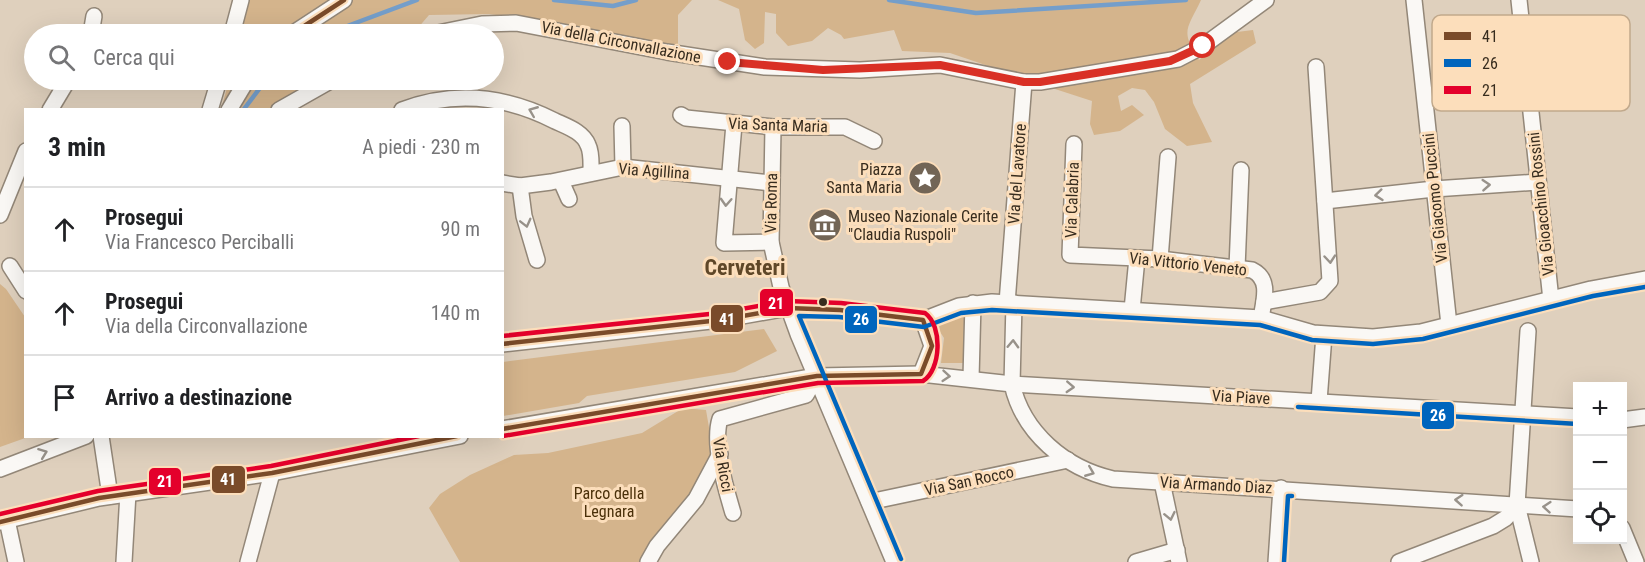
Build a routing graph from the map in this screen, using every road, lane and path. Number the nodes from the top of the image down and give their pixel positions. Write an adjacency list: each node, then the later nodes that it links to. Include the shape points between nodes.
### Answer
1 (241, 0): 9 (street)
2 (344, 0): 10 (street)
3 (1266, 0): 13 (street, Via della Circonvallazione, via 1203,46 1178,59)
4 (1414, 0): 41 (street, Via Giacomo Puccini)
5 (1519, 0): 6 (street, Via Gioacchino Rossini)
6 (1521, 15)
7 (94, 16): 8 (street)
8 (93, 24)
9 (235, 24)
10 (307, 24)
11 (482, 24): 13 (street, Via della Circonvallazione, via 516,23 728,62 823,70 940,65)
12 (1316, 68): 43 (street)
13 (1024, 82): 56 (street, Via del Lavatore)
14 (62, 90): 18 (street)
15 (216, 90): 19 (street)
16 (241, 90): 20 (street)
17 (314, 90): 21 (street)
18 (51, 108)
19 (211, 108)
20 (230, 108)
21 (283, 108)
22 (410, 108): 34 (street, one-way to 22, via 589,147 584,138 533,110 498,101 452,97)
23 (1531, 111): 37 (street, Via Gioacchino Rossini)
24 (681, 115): 25 (street, Via Santa Maria)
25 (734, 124): 27 (street, Via Santa Maria); 35 (street)
26 (622, 126): 32 (street)
27 (773, 127): 28 (street, Via Santa Maria, via 845,127); 39 (street, Via Roma)
28 (874, 141)
29 (1074, 144): 46 (street, Via Calabria)
30 (24, 156): 44 (street)
31 (1168, 157): 48 (street)
32 (623, 167): 34 (street, Via Agillina); 35 (street, Via Agillina, via 664,164)
33 (1241, 170): 51 (street)
34 (591, 173): 36 (street, Via Agillina)
35 (728, 180): 39 (street, Via Agillina); 45 (street, one-way to 45, via 724,243)
36 (561, 181): 40 (street, Via Agillina); 42 (street)
37 (1538, 182): 41 (street, one-way to 37); 54 (street, Via Gioacchino Rossini)
38 (504, 183): 40 (street, Via Agillina)
39 (771, 183): 45 (street, Via Roma)
40 (520, 186): 49 (street, one-way to 49)
41 (1434, 189): 43 (street, one-way to 43); 61 (street, Via Giacomo Puccini)
42 (569, 199)
43 (1325, 201): 59 (street, one-way to 59, via 1331,276 1328,285 1320,292)
44 (0, 215)
45 (771, 242): 57 (street, Via Roma)
46 (1070, 255): 47 (street, Via Vittorio Veneto)
47 (1137, 258): 48 (street, Via Vittorio Veneto); 58 (street)
48 (1160, 259): 51 (street, Via Vittorio Veneto)
49 (537, 260)
50 (12, 266): 53 (street)
51 (1238, 268): 59 (street, Via Vittorio Veneto, via 1252,270 1263,278)
52 (1645, 279): 54 (street)
53 (24, 287)
54 (1551, 300): 61 (street)
55 (974, 303): 56 (street); 60 (street); 67 (street)
56 (1010, 303): 58 (street); 68 (street, Via del Lavatore, one-way to 56)
57 (788, 308): 60 (street); 64 (street, via 720,320); 66 (street, Via Roma)
58 (1132, 310): 59 (street)
59 (1263, 310): 63 (street, via 1291,328)
60 (923, 320): 65 (street, via 932,346)
61 (1449, 325): 63 (street, via 1400,335)
62 (1528, 331): 70 (street)
63 (1323, 335): 69 (street)
64 (504, 344)
65 (921, 374): 66 (street); 67 (street, one-way to 67)
66 (816, 376): 74 (street); 79 (street, Via Ricci, via 806,394 720,419); 87 (street, Via Roma)
67 (971, 378): 68 (street)
68 (1012, 384): 69 (street, Via Piave, one-way to 69); 80 (street, Via Armando Diaz, via 1029,426)
69 (1319, 401): 70 (street, Via Piave)
70 (1522, 414): 71 (street, Via Piave); 88 (street)
71 (1573, 417)
72 (1645, 417): 73 (street)
73 (1627, 419)
74 (504, 429)
75 (81, 438): 81 (street, one-way to 75)
76 (101, 438): 86 (street)
77 (439, 438): 78 (street)
78 (407, 441): 82 (street)
79 (720, 454): 90 (street, Via Ricci); 98 (street, via 696,499)
80 (1068, 460): 83 (street, Via Armando Diaz, one-way to 83, via 1107,478); 87 (street, Via San Rocco)
81 (0, 469)
82 (272, 473): 85 (street); 97 (street)
83 (1162, 482): 84 (street, Via Armando Diaz); 93 (street, one-way to 93)
84 (1281, 488): 88 (street, Via Armando Diaz, one-way to 84); 101 (street)
85 (128, 493): 86 (street); 96 (street)
86 (110, 496): 91 (street)
87 (869, 502): 99 (street, Via Roma)
88 (1517, 505): 89 (street, Via Armando Diaz, one-way to 88); 94 (street, via 1498,523); 103 (street)
89 (1573, 509)
90 (733, 513)
91 (4, 521): 95 (street)
92 (1627, 538): 104 (street)
93 (1178, 556): 100 (street)
94 (1419, 559): 102 (street)
95 (16, 562)
96 (124, 562)
97 (248, 562)
98 (648, 562)
99 (894, 562)
100 (1136, 562)
101 (1276, 562)
102 (1399, 562)
103 (1531, 562)
104 (1636, 562)

